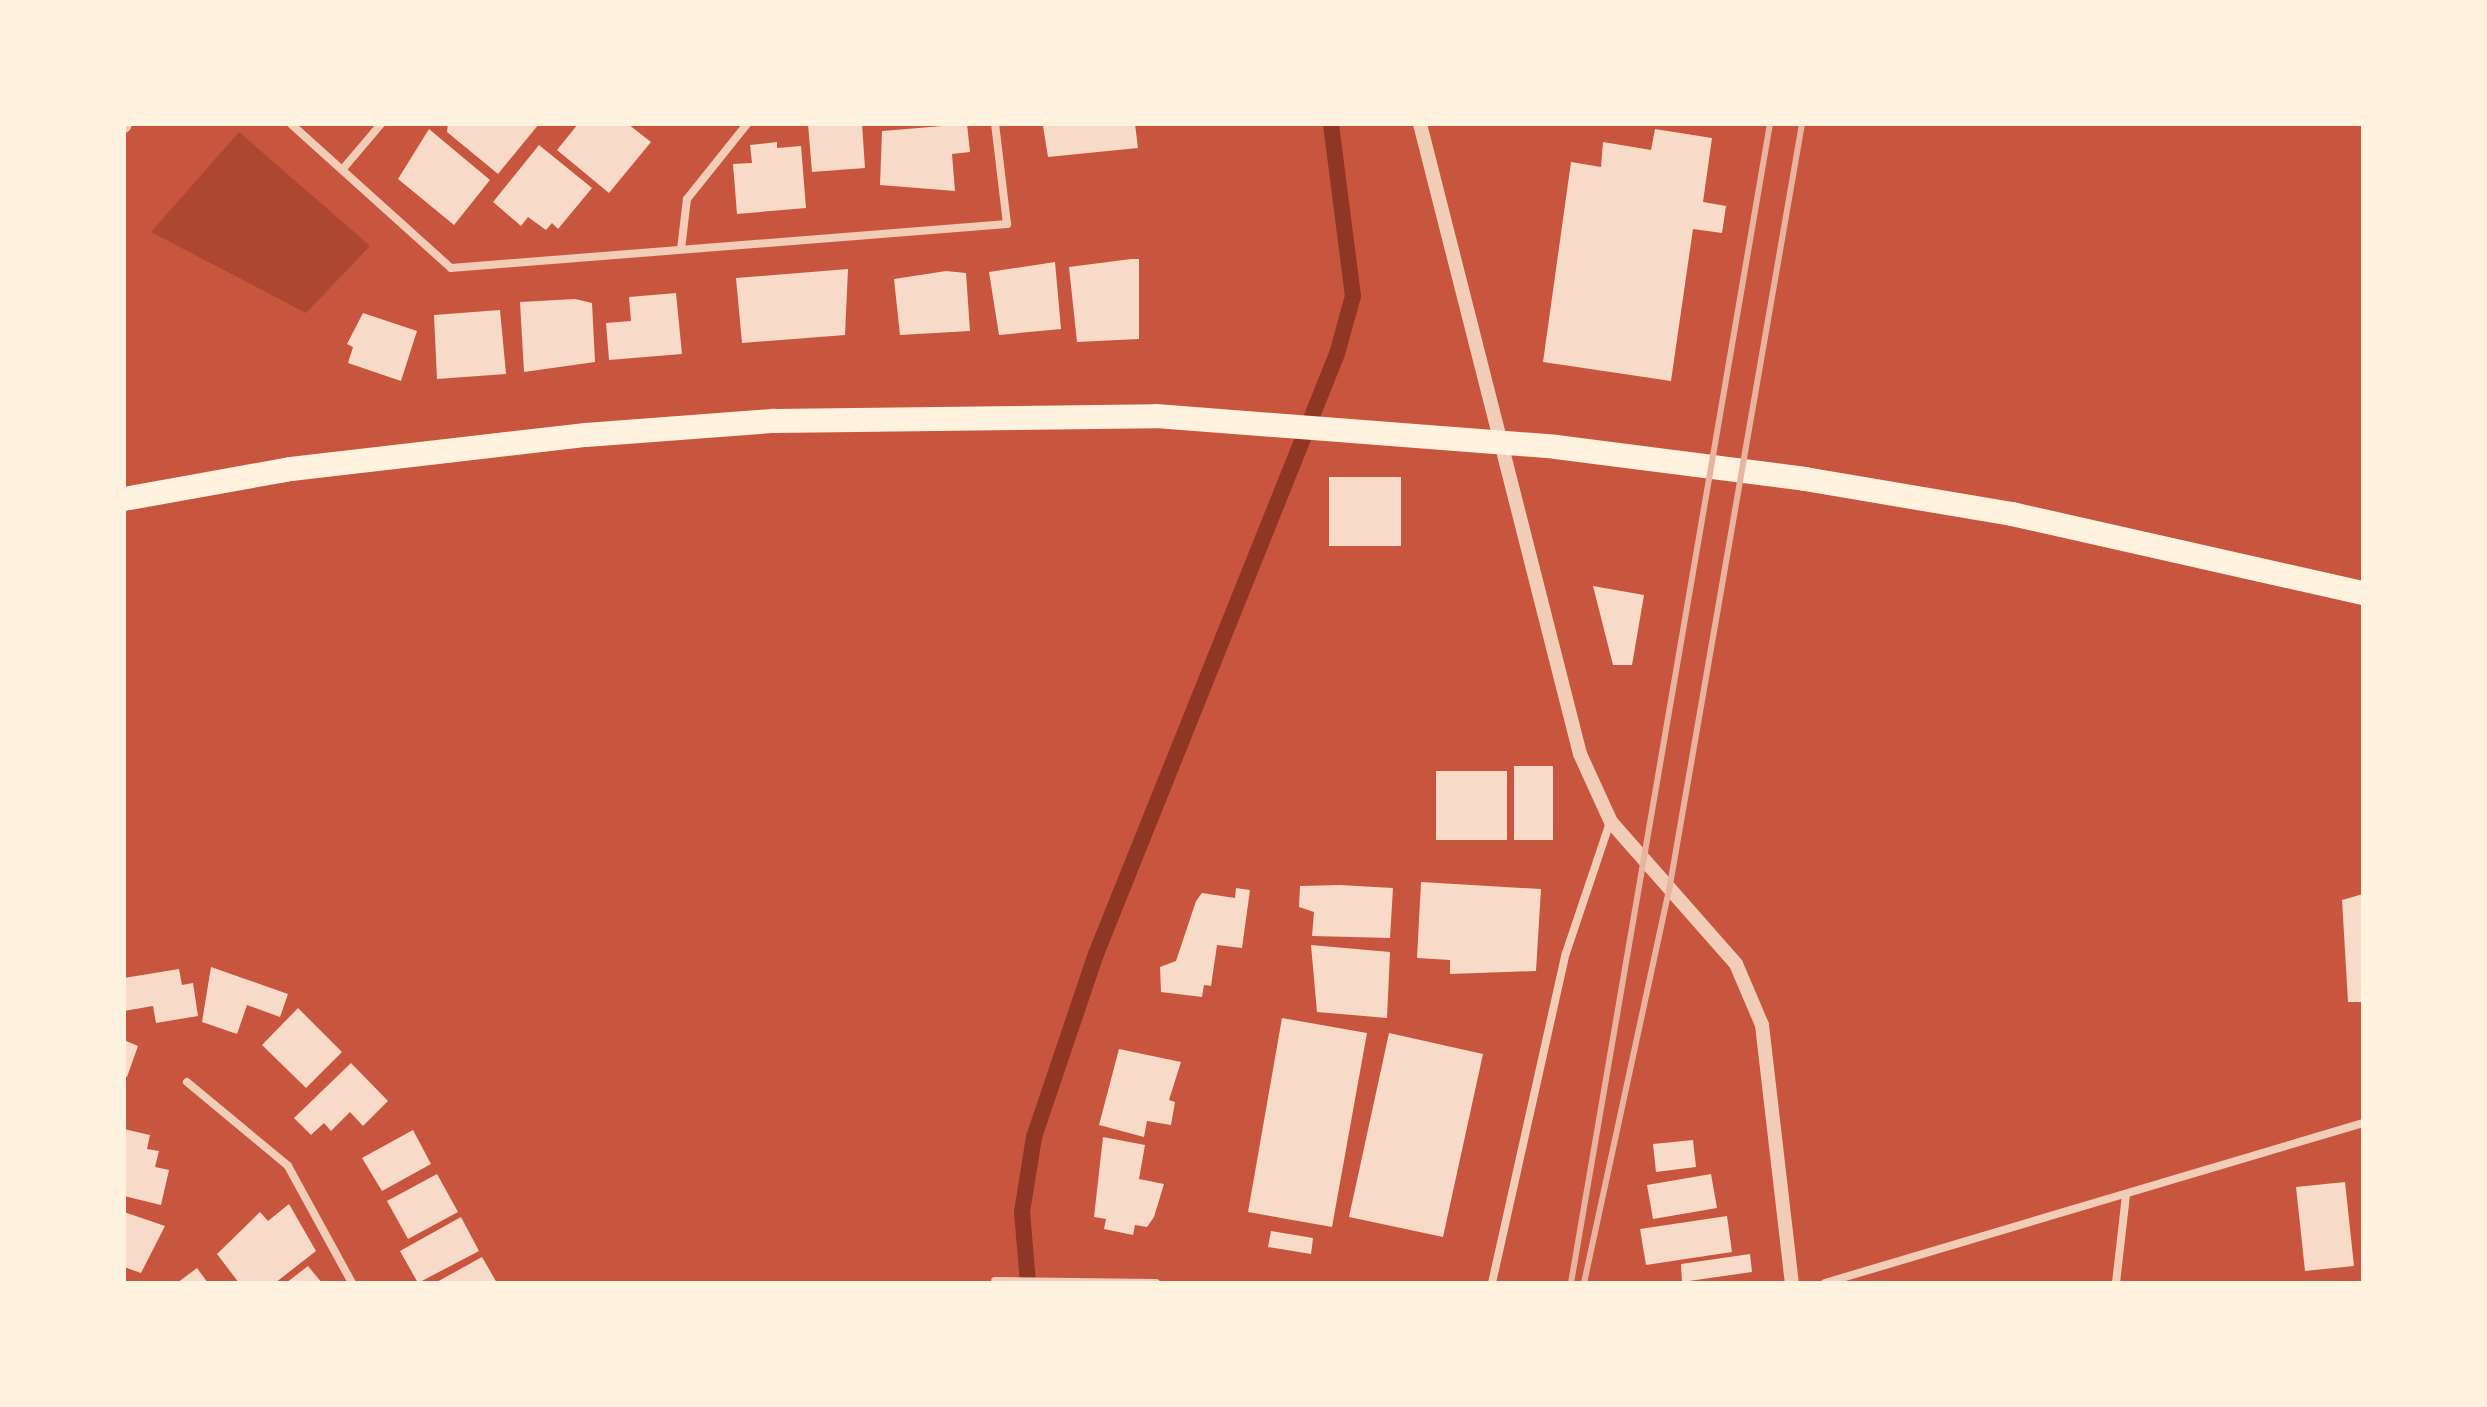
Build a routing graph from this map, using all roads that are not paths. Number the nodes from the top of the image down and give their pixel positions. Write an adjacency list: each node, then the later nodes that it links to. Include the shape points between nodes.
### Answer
1 (291, 124): 6 (street)
2 (381, 124): 6 (street)
3 (747, 124): 7 (street, via 687,199)
4 (995, 124): 7 (street, via 1007,224)
5 (1420, 124): 10 (street, via 1557,680)
6 (342, 170): 7 (street, via 451,268)
7 (681, 249)
8 (124, 499): 9 (highway, via 291,469 586,435 790,420 1156,416 1541,445 1805,479 2012,514)
9 (2363, 593)
10 (1611, 822): 17 (street, via 1566,953); 18 (street, via 1736,964 1762,1025)
11 (187, 1082): 15 (street, via 288,1166)
12 (2363, 1123): 13 (street)
13 (2126, 1195): 19 (street); 20 (street)
14 (995, 1281): 16 (street)
15 (352, 1283)
16 (1156, 1283)
17 (1492, 1283)
18 (1792, 1283)
19 (1825, 1283)
20 (2116, 1283)

